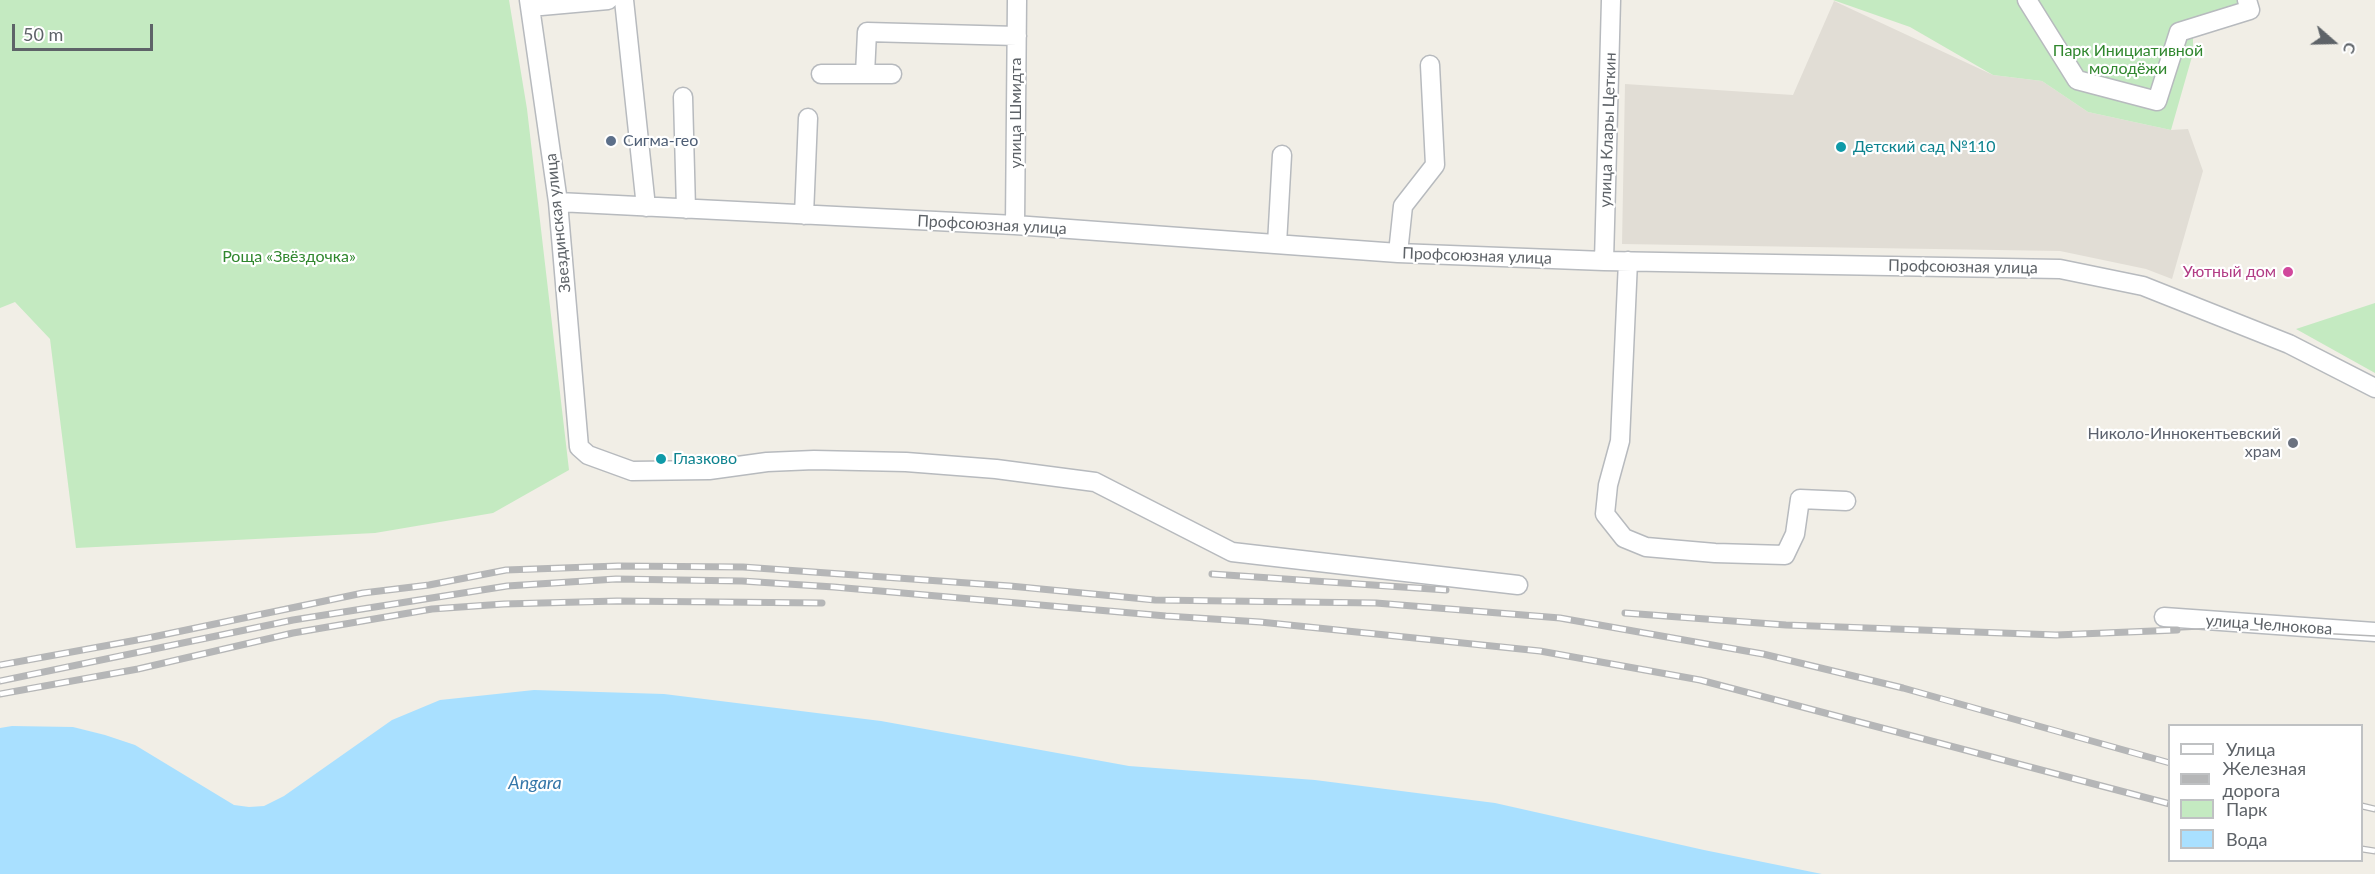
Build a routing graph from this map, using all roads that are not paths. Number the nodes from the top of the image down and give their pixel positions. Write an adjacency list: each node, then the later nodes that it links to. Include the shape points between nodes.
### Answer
1 (608, 0): 7 (street)
2 (624, 0): 17 (street)
3 (1017, 0): 8 (street, улица Шмидта)
4 (1611, 0): 23 (street, улица Клары Цеткин)
5 (2026, 0): 6 (street, via 2077,80 2157,101 2179,32 2250,10)
6 (2247, 0)
7 (530, 4): 16 (street, Звездинская улица)
8 (1017, 36): 11 (street, via 867,32); 20 (street, улица Шмидта)
9 (1430, 65): 22 (street, via 1435,165 1403,206)
10 (821, 74): 11 (street)
11 (865, 74): 12 (street)
12 (892, 74)
13 (683, 98): 18 (street)
14 (808, 118): 19 (street)
15 (1282, 155): 21 (street)
16 (558, 202): 17 (street, Профсоюзная улица); 27 (street, Звездинская улица, via 579,447 588,455 632,471 709,470 814,460 996,469 1095,482 1232,552)
17 (646, 207): 18 (street, Профсоюзная улица)
18 (686, 208): 19 (street, Профсоюзная улица)
19 (804, 215): 20 (street, Профсоюзная улица)
20 (1015, 225): 21 (street, Профсоюзная улица)
21 (1277, 244): 22 (street, Профсоюзная улица)
22 (1398, 253): 23 (street, Профсоюзная улица)
23 (1604, 261): 24 (street, Профсоюзная улица)
24 (1628, 261): 25 (street, Профсоюзная улица, via 2060,269 2143,286 2289,344); 26 (street, via 1620,441 1605,514 1624,538 1646,547 1785,555 1795,534 1800,499)
25 (2375, 388)
26 (1846, 501)
27 (1518, 585)
28 (2164, 617): 29 (street, улица Челнокова)
29 (2375, 632)

